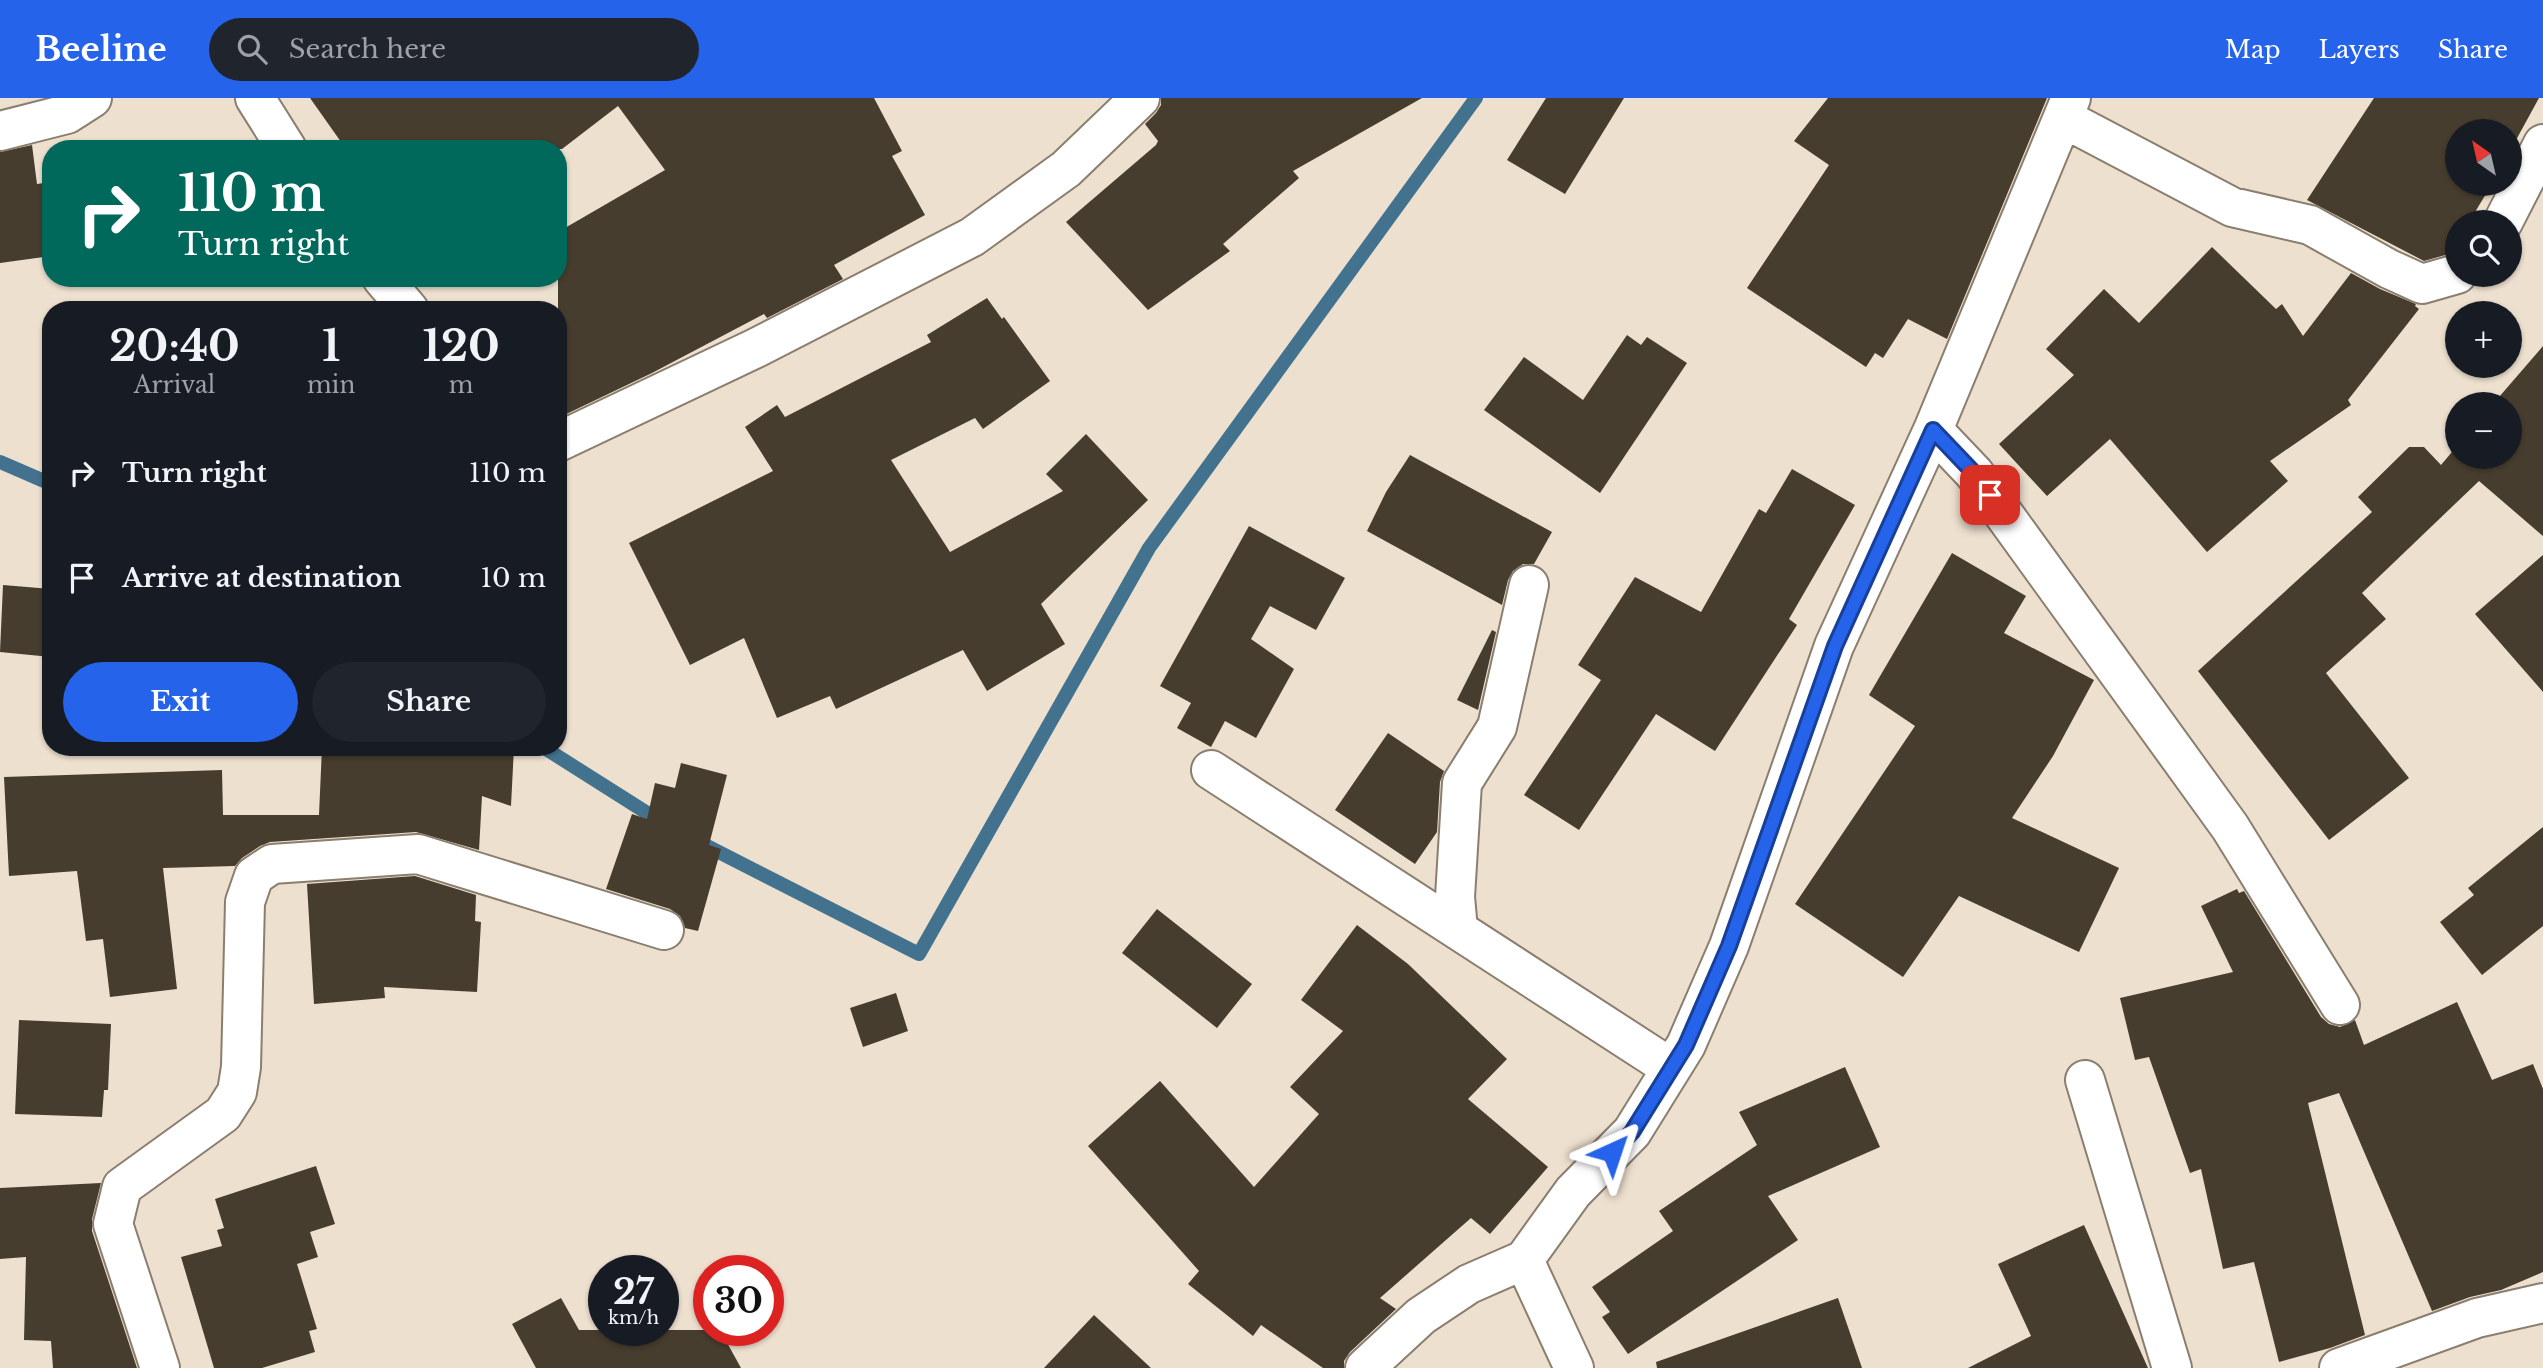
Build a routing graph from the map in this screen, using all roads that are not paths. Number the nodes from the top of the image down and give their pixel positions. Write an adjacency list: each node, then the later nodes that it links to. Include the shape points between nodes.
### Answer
1 (92, 98): 5 (street, via 66,114)
2 (255, 98): 6 (street)
3 (1140, 98): 13 (street, via 1066,169 972,237 756,348)
4 (2067, 108): 9 (street, via 2232,207 2310,225 2422,284); 12 (street)
5 (0, 131)
6 (281, 140)
7 (2543, 144): 8 (street)
8 (2509, 210)
9 (2445, 277)
10 (390, 287): 11 (street)
11 (401, 301)
12 (1933, 430): 18 (street, via 1974,473 2222,816); 19 (street, via 1835,646 1729,946 1686,1045)
13 (567, 438)
14 (1529, 585): 17 (street, via 1497,727 1462,783 1455,897)
15 (1211, 770): 17 (street)
16 (664, 930): 23 (street, via 418,854 272,864 254,876 245,902 237,1092 223,1114 122,1187 113,1224)
17 (1458, 930): 19 (street)
18 (2340, 1005)
19 (1671, 1068): 21 (street, via 1632,1132 1573,1192)
20 (2085, 1080): 26 (street)
21 (1524, 1260): 24 (street, via 1469,1284 1420,1316); 25 (street)
22 (2543, 1303): 27 (street, via 2477,1318)
23 (160, 1368)
24 (1365, 1368)
25 (1574, 1368)
26 (2172, 1368)
27 (2339, 1368)

